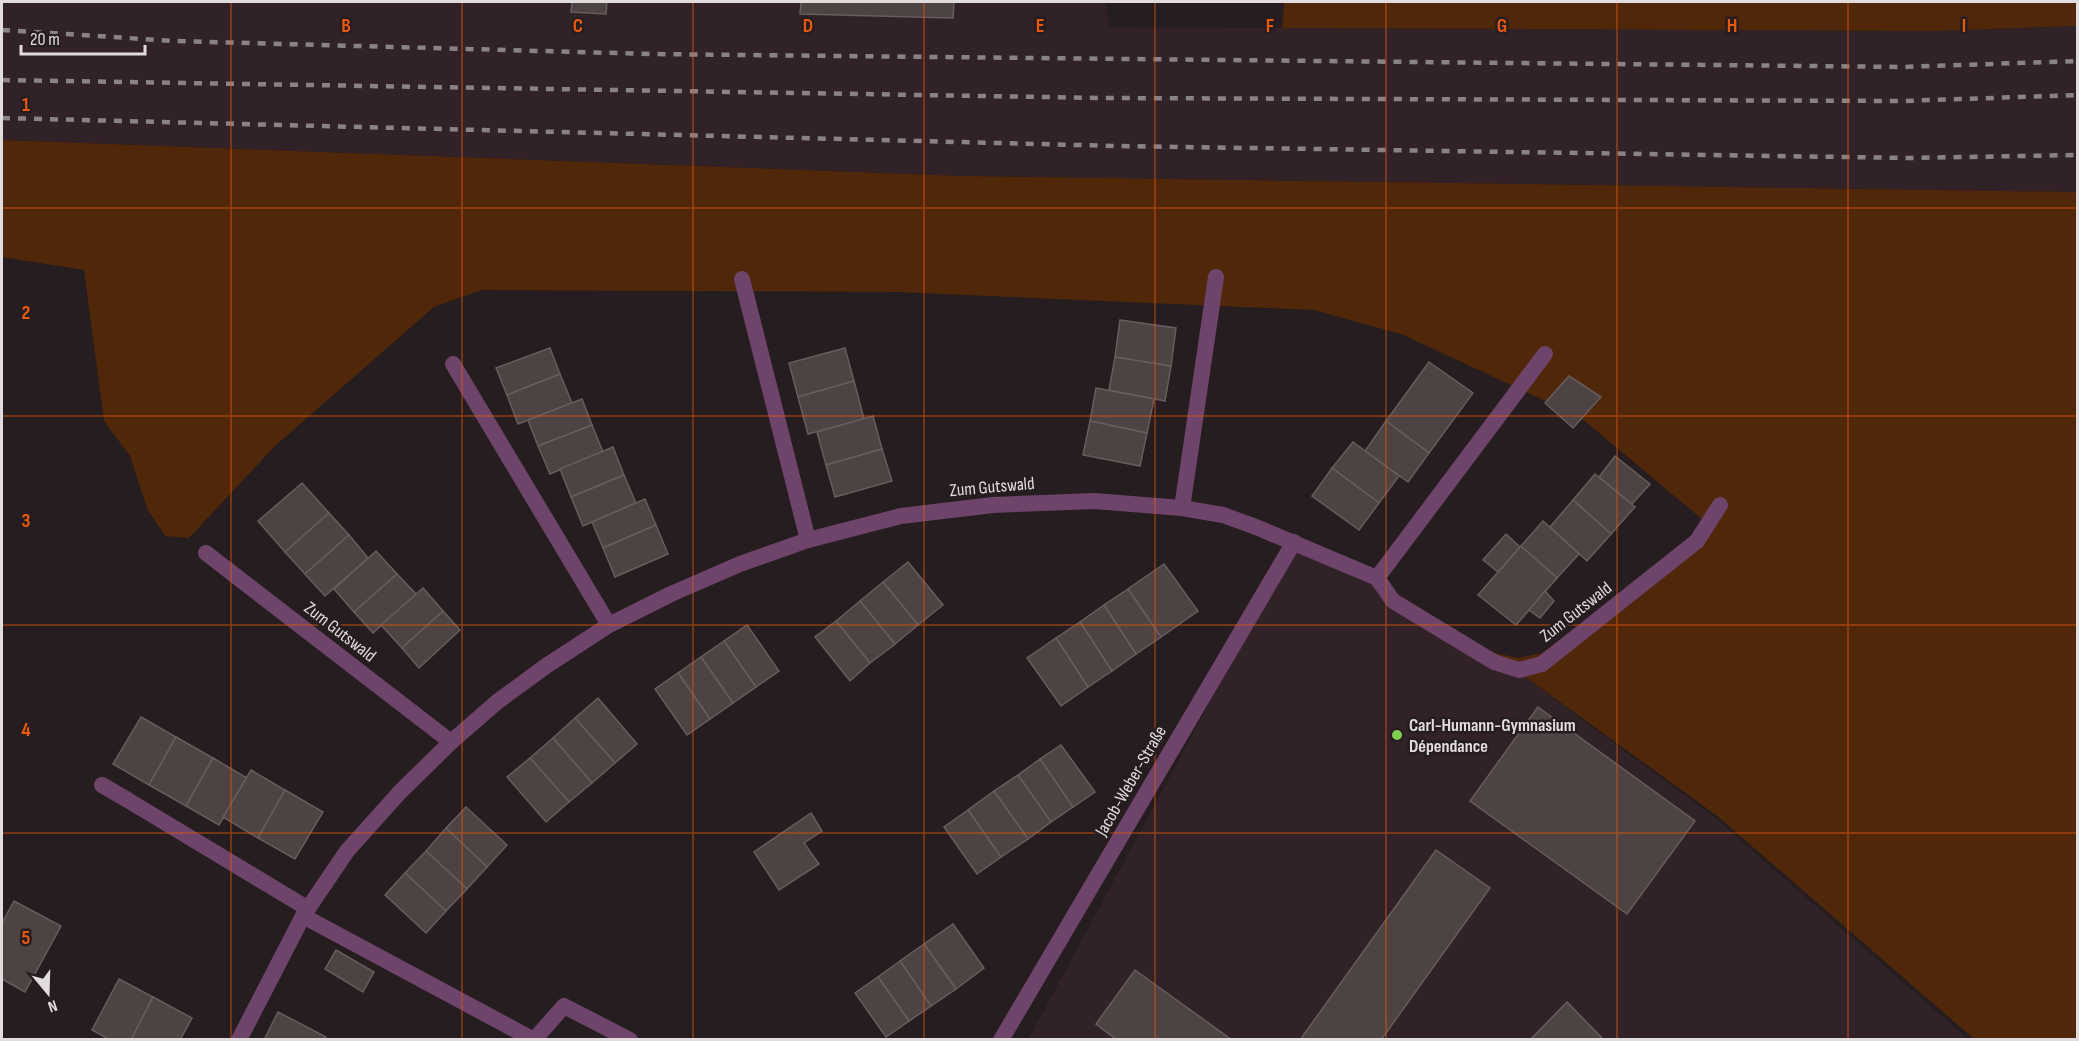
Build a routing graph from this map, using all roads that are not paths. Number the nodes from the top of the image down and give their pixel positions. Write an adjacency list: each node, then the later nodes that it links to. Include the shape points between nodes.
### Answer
1 (1216, 277): 6 (street)
2 (742, 279): 7 (street)
3 (1545, 354): 10 (street)
4 (453, 364): 11 (street)
5 (1720, 505): 10 (street, Zum Gutswald, via 1697,541 1542,664 1519,670 1494,662 1394,601)
6 (1182, 508): 7 (street, Zum Gutswald, via 1094,501 993,505 901,516); 8 (street, Zum Gutswald, via 1223,516)
7 (808, 540): 11 (street, Zum Gutswald, via 740,564)
8 (1294, 542): 10 (street, Zum Gutswald); 18 (street, Jacob-Weber-Straße)
9 (206, 553): 12 (street, Zum Gutswald)
10 (1377, 578)
11 (609, 625): 12 (street, Zum Gutswald, via 497,702)
12 (451, 742): 14 (street, Zum Gutswald, via 347,852)
13 (102, 785): 14 (street)
14 (305, 912): 15 (street, Zum Gutswald); 16 (street)
15 (239, 1040)
16 (534, 1040): 17 (street, via 564,1006)
17 (630, 1040)
18 (1001, 1040)

